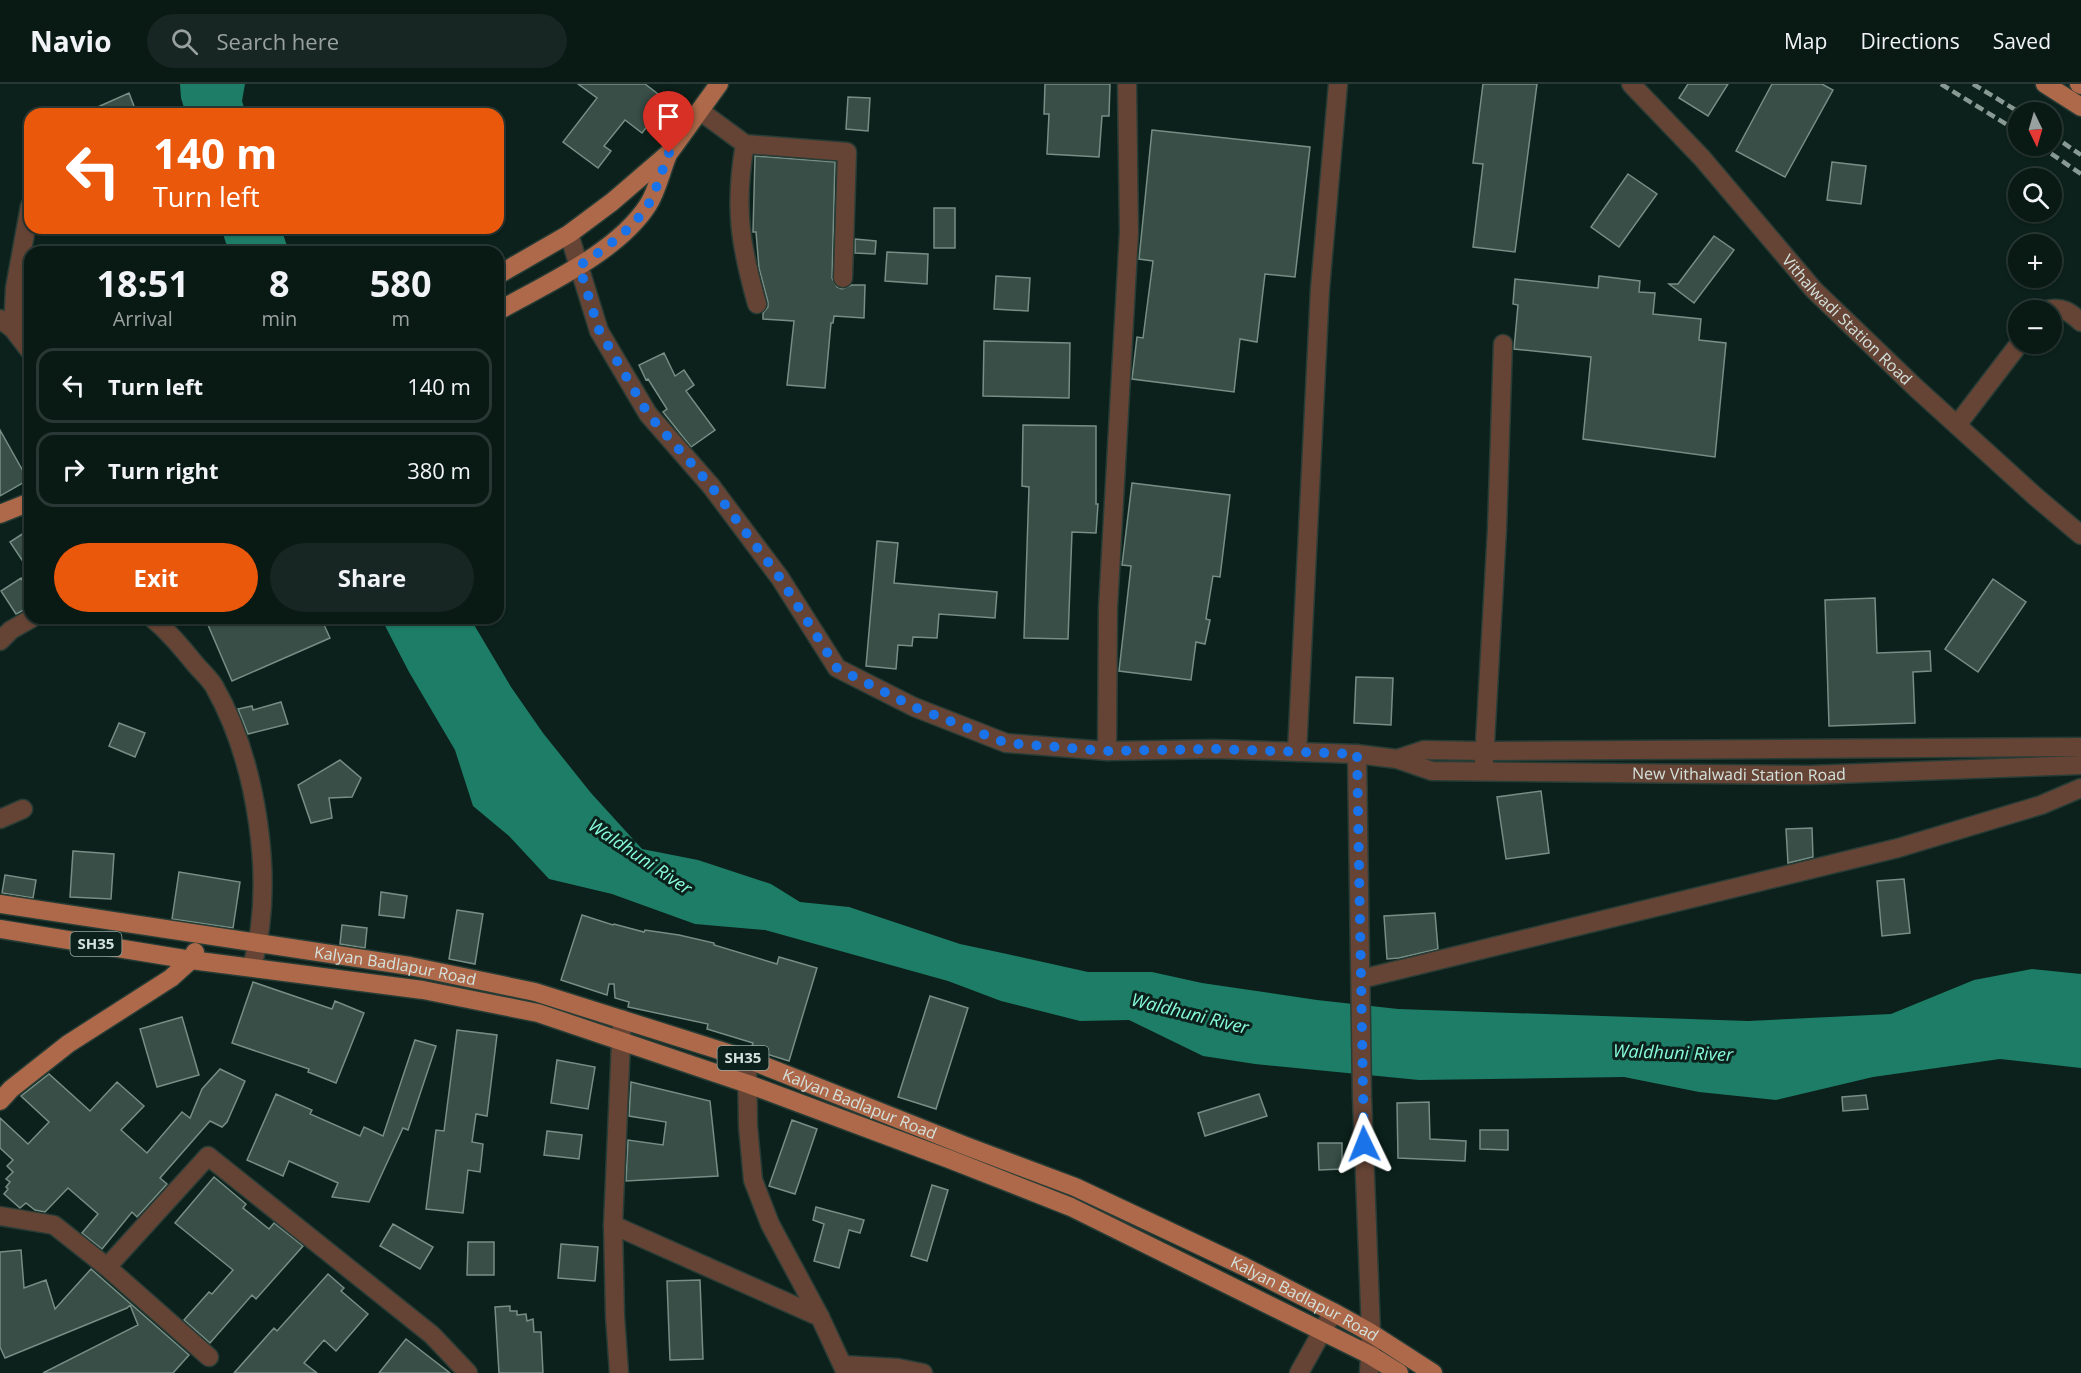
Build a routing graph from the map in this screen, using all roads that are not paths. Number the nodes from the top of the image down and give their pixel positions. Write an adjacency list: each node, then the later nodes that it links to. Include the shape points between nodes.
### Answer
1 (719, 84): 7 (main road)
2 (1128, 84): 32 (street, via 1129,232 1108,608)
3 (1338, 84): 34 (street, via 1320,290)
4 (1631, 84): 23 (street, Vithalwadi Station Road, via 1702,158 1814,290)
5 (2045, 84): 6 (main road)
6 (2081, 107)
7 (700, 111): 8 (street); 9 (main road)
8 (746, 144): 14 (street, via 847,152); 15 (street, via 740,174 739,224)
9 (669, 153): 11 (main road); 12 (main road, via 648,204 615,240)
10 (25, 234): 19 (street)
11 (569, 234): 12 (street, New Vithalwadi Station Road); 13 (main road)
12 (579, 266): 16 (main road); 32 (street, New Vithalwadi Station Road, via 599,330 648,414 711,486 780,578 837,668 914,707 1006,743)
13 (504, 272)
14 (843, 278)
15 (757, 304)
16 (504, 308)
17 (2062, 310): 18 (street)
18 (2081, 322)
19 (7, 324): 20 (street)
20 (24, 344)
21 (1503, 344): 33 (street)
22 (2011, 354): 23 (street)
23 (1957, 425): 26 (street, Vithalwadi Station Road)
24 (24, 504): 25 (main road)
25 (0, 514)
26 (2081, 535)
27 (24, 623): 29 (street)
28 (159, 624): 46 (street, via 213,684 249,774 261,850)
29 (0, 641)
30 (2081, 747): 31 (street, New Vithalwadi Station Road)
31 (1692, 749): 33 (street, New Vithalwadi Station Road); 39 (street)
32 (1107, 751): 34 (street, New Vithalwadi Station Road)
33 (1484, 751): 36 (street, New Vithalwadi Station Road, via 1424,750); 38 (street)
34 (1298, 752): 35 (street, New Vithalwadi Station Road)
35 (1357, 754): 36 (street, New Vithalwadi Station Road); 49 (street)
36 (1397, 759): 38 (street, New Vithalwadi Station Road, via 1432,771)
37 (2081, 765): 39 (street, New Vithalwadi Station Road, via 1809,775)
38 (1485, 771): 39 (street, New Vithalwadi Station Road)
39 (1694, 774)
40 (2081, 788): 49 (street, via 2041,805 1898,848)
41 (23, 809): 42 (street)
42 (0, 819)
43 (0, 904): 45 (main road, Kalyan Badlapur Road / SH35)
44 (0, 929): 47 (main road, Kalyan Badlapur Road / SH35)
45 (201, 936): 46 (main road, Kalyan Badlapur Road / SH35); 47 (main road)
46 (259, 944): 48 (street); 50 (main road, Kalyan Badlapur Road / SH35, via 410,966 524,989)
47 (191, 960): 48 (main road, Kalyan Badlapur Road / SH35); 54 (main road, via 171,978 68,1044)
48 (252, 967): 51 (main road, Kalyan Badlapur Road / SH35, via 423,990 538,1012)
49 (1361, 984): 61 (street)
50 (622, 1019): 51 (street); 52 (main road, Kalyan Badlapur Road / SH35)
51 (620, 1041): 53 (main road, Kalyan Badlapur Road / SH35); 56 (street)
52 (747, 1059): 53 (street); 58 (main road, Kalyan Badlapur Road / SH35, via 1076,1187)
53 (748, 1084): 59 (street, via 753,1180 770,1224); 60 (main road, Kalyan Badlapur Road / SH35, via 1071,1207)
54 (0, 1101)
55 (0, 1216): 57 (street, via 54,1225)
56 (614, 1225): 59 (street); 66 (street)
57 (107, 1267): 62 (street); 65 (street, via 208,1156 432,1335)
58 (1333, 1312): 60 (street); 61 (main road, Kalyan Badlapur Road / SH35)
59 (820, 1317): 64 (street)
60 (1322, 1330): 63 (main road, Kalyan Badlapur Road / SH35); 68 (street)
61 (1371, 1333): 63 (street); 70 (main road, Kalyan Badlapur Road / SH35)
62 (209, 1357)
63 (1370, 1364): 69 (main road, Kalyan Badlapur Road / SH35)
64 (845, 1369): 67 (street, via 898,1368)
65 (468, 1373)
66 (619, 1373)
67 (923, 1373)
68 (1299, 1373)
69 (1399, 1373)
70 (1433, 1373)

